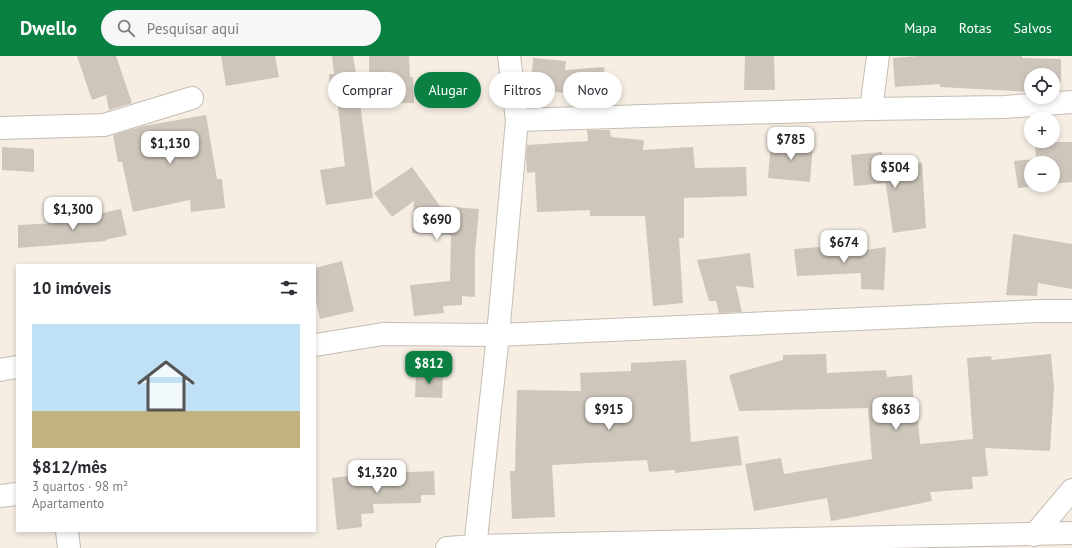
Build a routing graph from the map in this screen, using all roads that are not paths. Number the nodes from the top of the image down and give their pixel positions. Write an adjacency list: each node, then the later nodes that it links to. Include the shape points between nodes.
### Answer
1 (509, 56): 6 (street)
2 (878, 56): 5 (street)
3 (192, 98): 7 (street, via 104,125)
4 (1072, 102): 5 (street, via 1004,107)
5 (871, 109): 6 (street)
6 (517, 120): 9 (street)
7 (0, 128)
8 (1072, 311): 9 (street)
9 (498, 335): 10 (street, via 384,334); 19 (street)
10 (316, 345)
11 (16, 367): 12 (street)
12 (0, 370)
13 (1072, 490): 18 (street)
14 (16, 494): 15 (street)
15 (0, 496)
16 (68, 532): 20 (street)
17 (1072, 533): 18 (street)
18 (1034, 535): 19 (street)
19 (475, 547): 21 (street)
20 (69, 548)
21 (447, 548)

